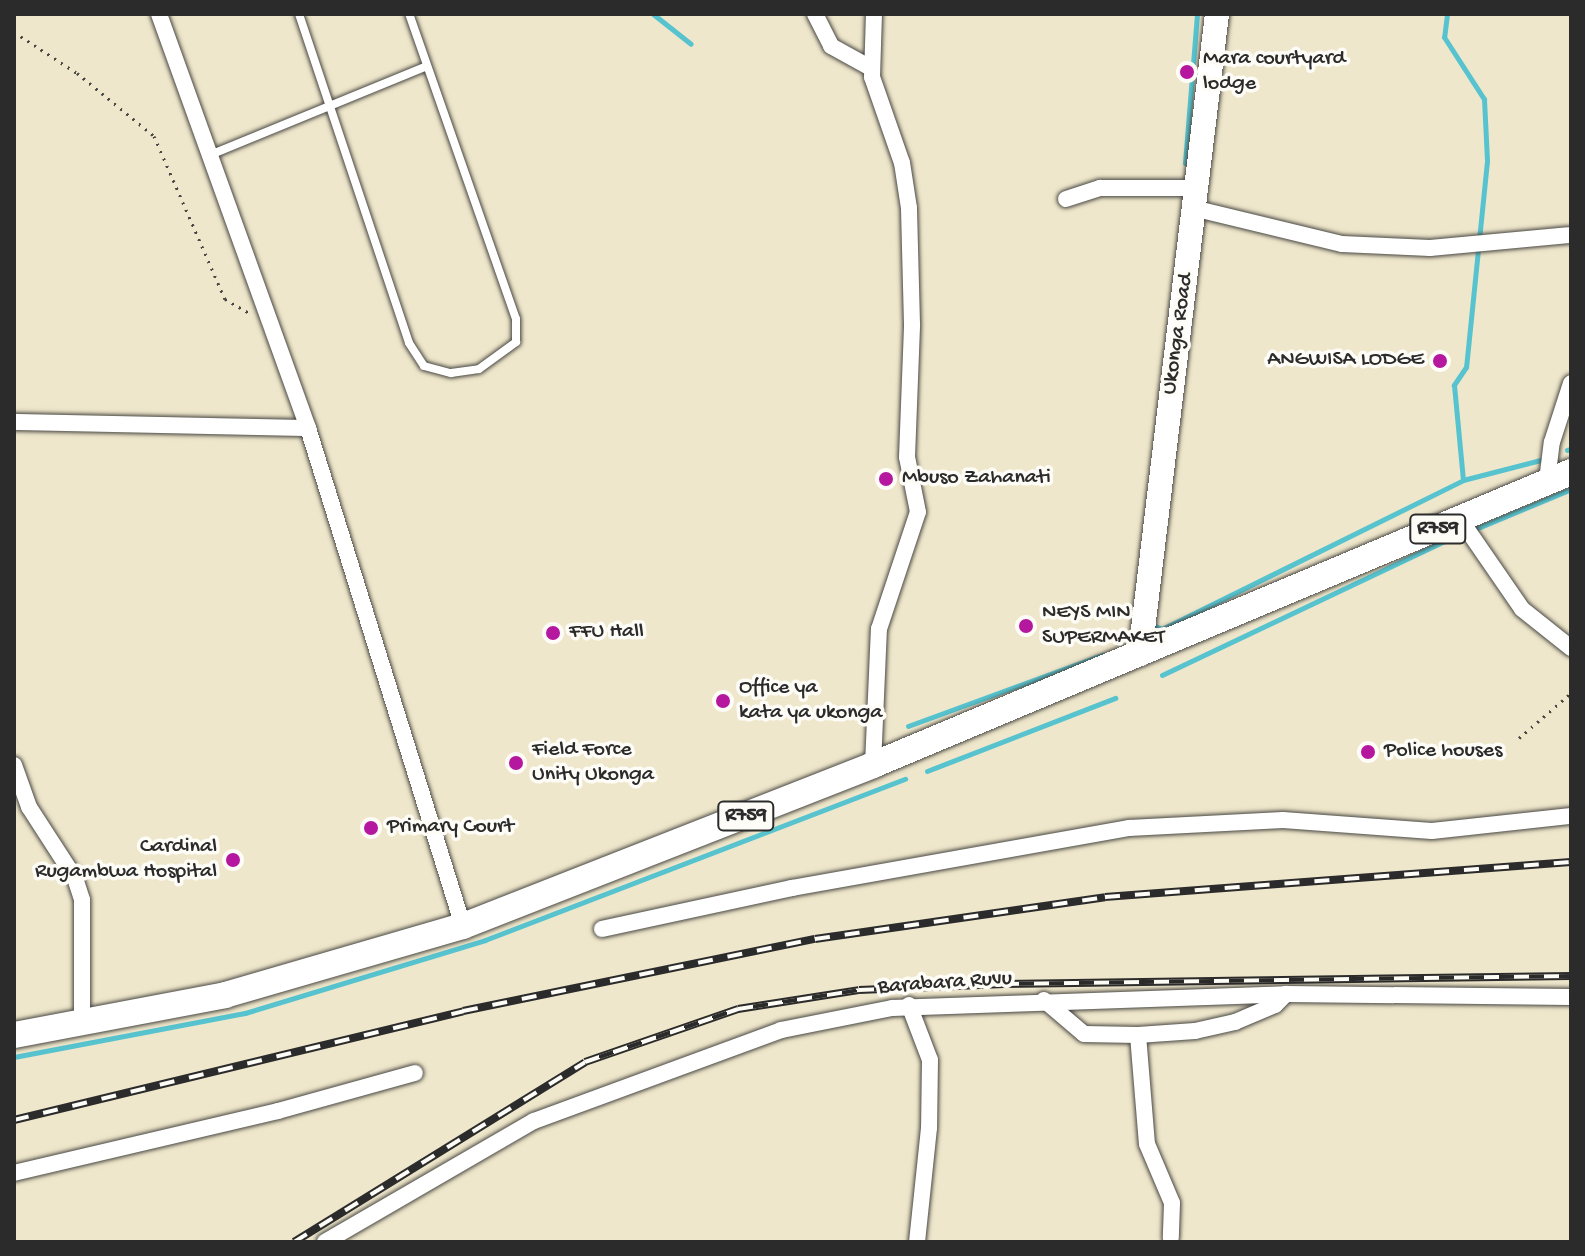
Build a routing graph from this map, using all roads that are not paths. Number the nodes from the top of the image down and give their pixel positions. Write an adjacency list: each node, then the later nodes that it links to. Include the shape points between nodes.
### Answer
1 (159, 14): 10 (street)
2 (299, 14): 9 (lane)
3 (409, 14): 7 (lane)
4 (815, 14): 8 (street, via 831,46)
5 (874, 14): 8 (street)
6 (1217, 14): 11 (street, Ukonga Road)
7 (425, 67): 9 (lane); 9 (lane, via 516,319 516,342 479,369 451,373 424,366 409,343)
8 (871, 68): 22 (street, via 902,163 909,208 907,457 918,512 879,629)
9 (333, 104): 10 (lane)
10 (210, 155): 16 (street)
11 (1199, 198): 12 (street, via 1100,188); 13 (street, via 1342,244 1430,248); 20 (street, Ukonga Road)
12 (1066, 199)
13 (1571, 235)
14 (1571, 383): 17 (street, via 1552,442)
15 (14, 422): 16 (street)
16 (308, 428): 24 (street)
17 (1559, 476): 18 (main road, R759)
18 (1460, 519): 19 (street, via 1522,609); 20 (main road, R759)
19 (1571, 648)
20 (1140, 654): 22 (main road, R759)
21 (14, 765): 30 (street, via 29,807 75,878 82,900)
22 (873, 765): 24 (main road, R759)
23 (1571, 816): 25 (street, via 1432,831 1283,820 1129,828 792,888)
24 (463, 926): 30 (main road, R759, via 225,995)
25 (602, 929)
26 (1286, 994): 27 (street, Barabara Ruvu); 28 (street, Barabara Ruvu); 32 (street, via 1275,1005 1235,1022)
27 (1571, 997)
28 (1044, 1000): 29 (street, Barabara Ruvu); 32 (street, via 1084,1034)
29 (909, 1005): 36 (street, Barabara Ruvu, via 781,1030 534,1121); 37 (street, via 930,1060)
30 (82, 1023): 31 (main road, R759)
31 (14, 1035)
32 (1138, 1035): 35 (street, via 1147,1144 1172,1203)
33 (415, 1073): 34 (street)
34 (14, 1173)
35 (1171, 1238)
36 (325, 1242)
37 (917, 1242)

